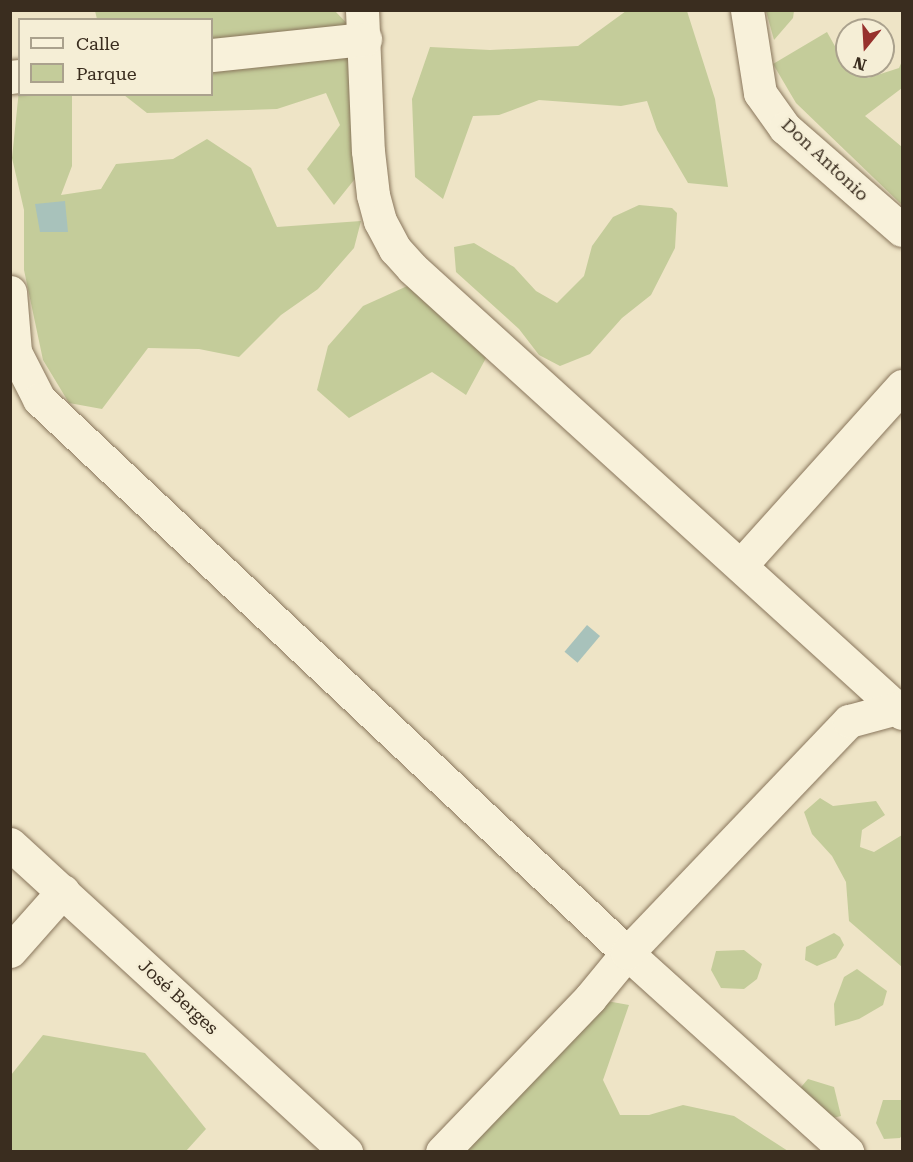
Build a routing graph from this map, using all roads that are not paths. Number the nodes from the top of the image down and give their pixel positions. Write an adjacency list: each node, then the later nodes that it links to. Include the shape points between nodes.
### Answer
1 (747, 10): 4 (street, Don Antonio, via 760,93 785,128)
2 (364, 25): 3 (street); 7 (street, via 373,195 380,221 395,249)
3 (213, 55)
4 (903, 230)
5 (10, 291): 14 (street, via 15,352 39,399)
6 (903, 386): 7 (street)
7 (741, 565): 8 (street)
8 (857, 670): 9 (street); 10 (street)
9 (900, 710): 10 (street)
10 (849, 720): 14 (street)
11 (10, 844): 12 (street, José Berges)
12 (63, 891): 13 (street); 15 (street, José Berges)
13 (10, 951)
14 (627, 953): 16 (street, via 590,998); 17 (street)
15 (346, 1152)
16 (442, 1152)
17 (847, 1152)

